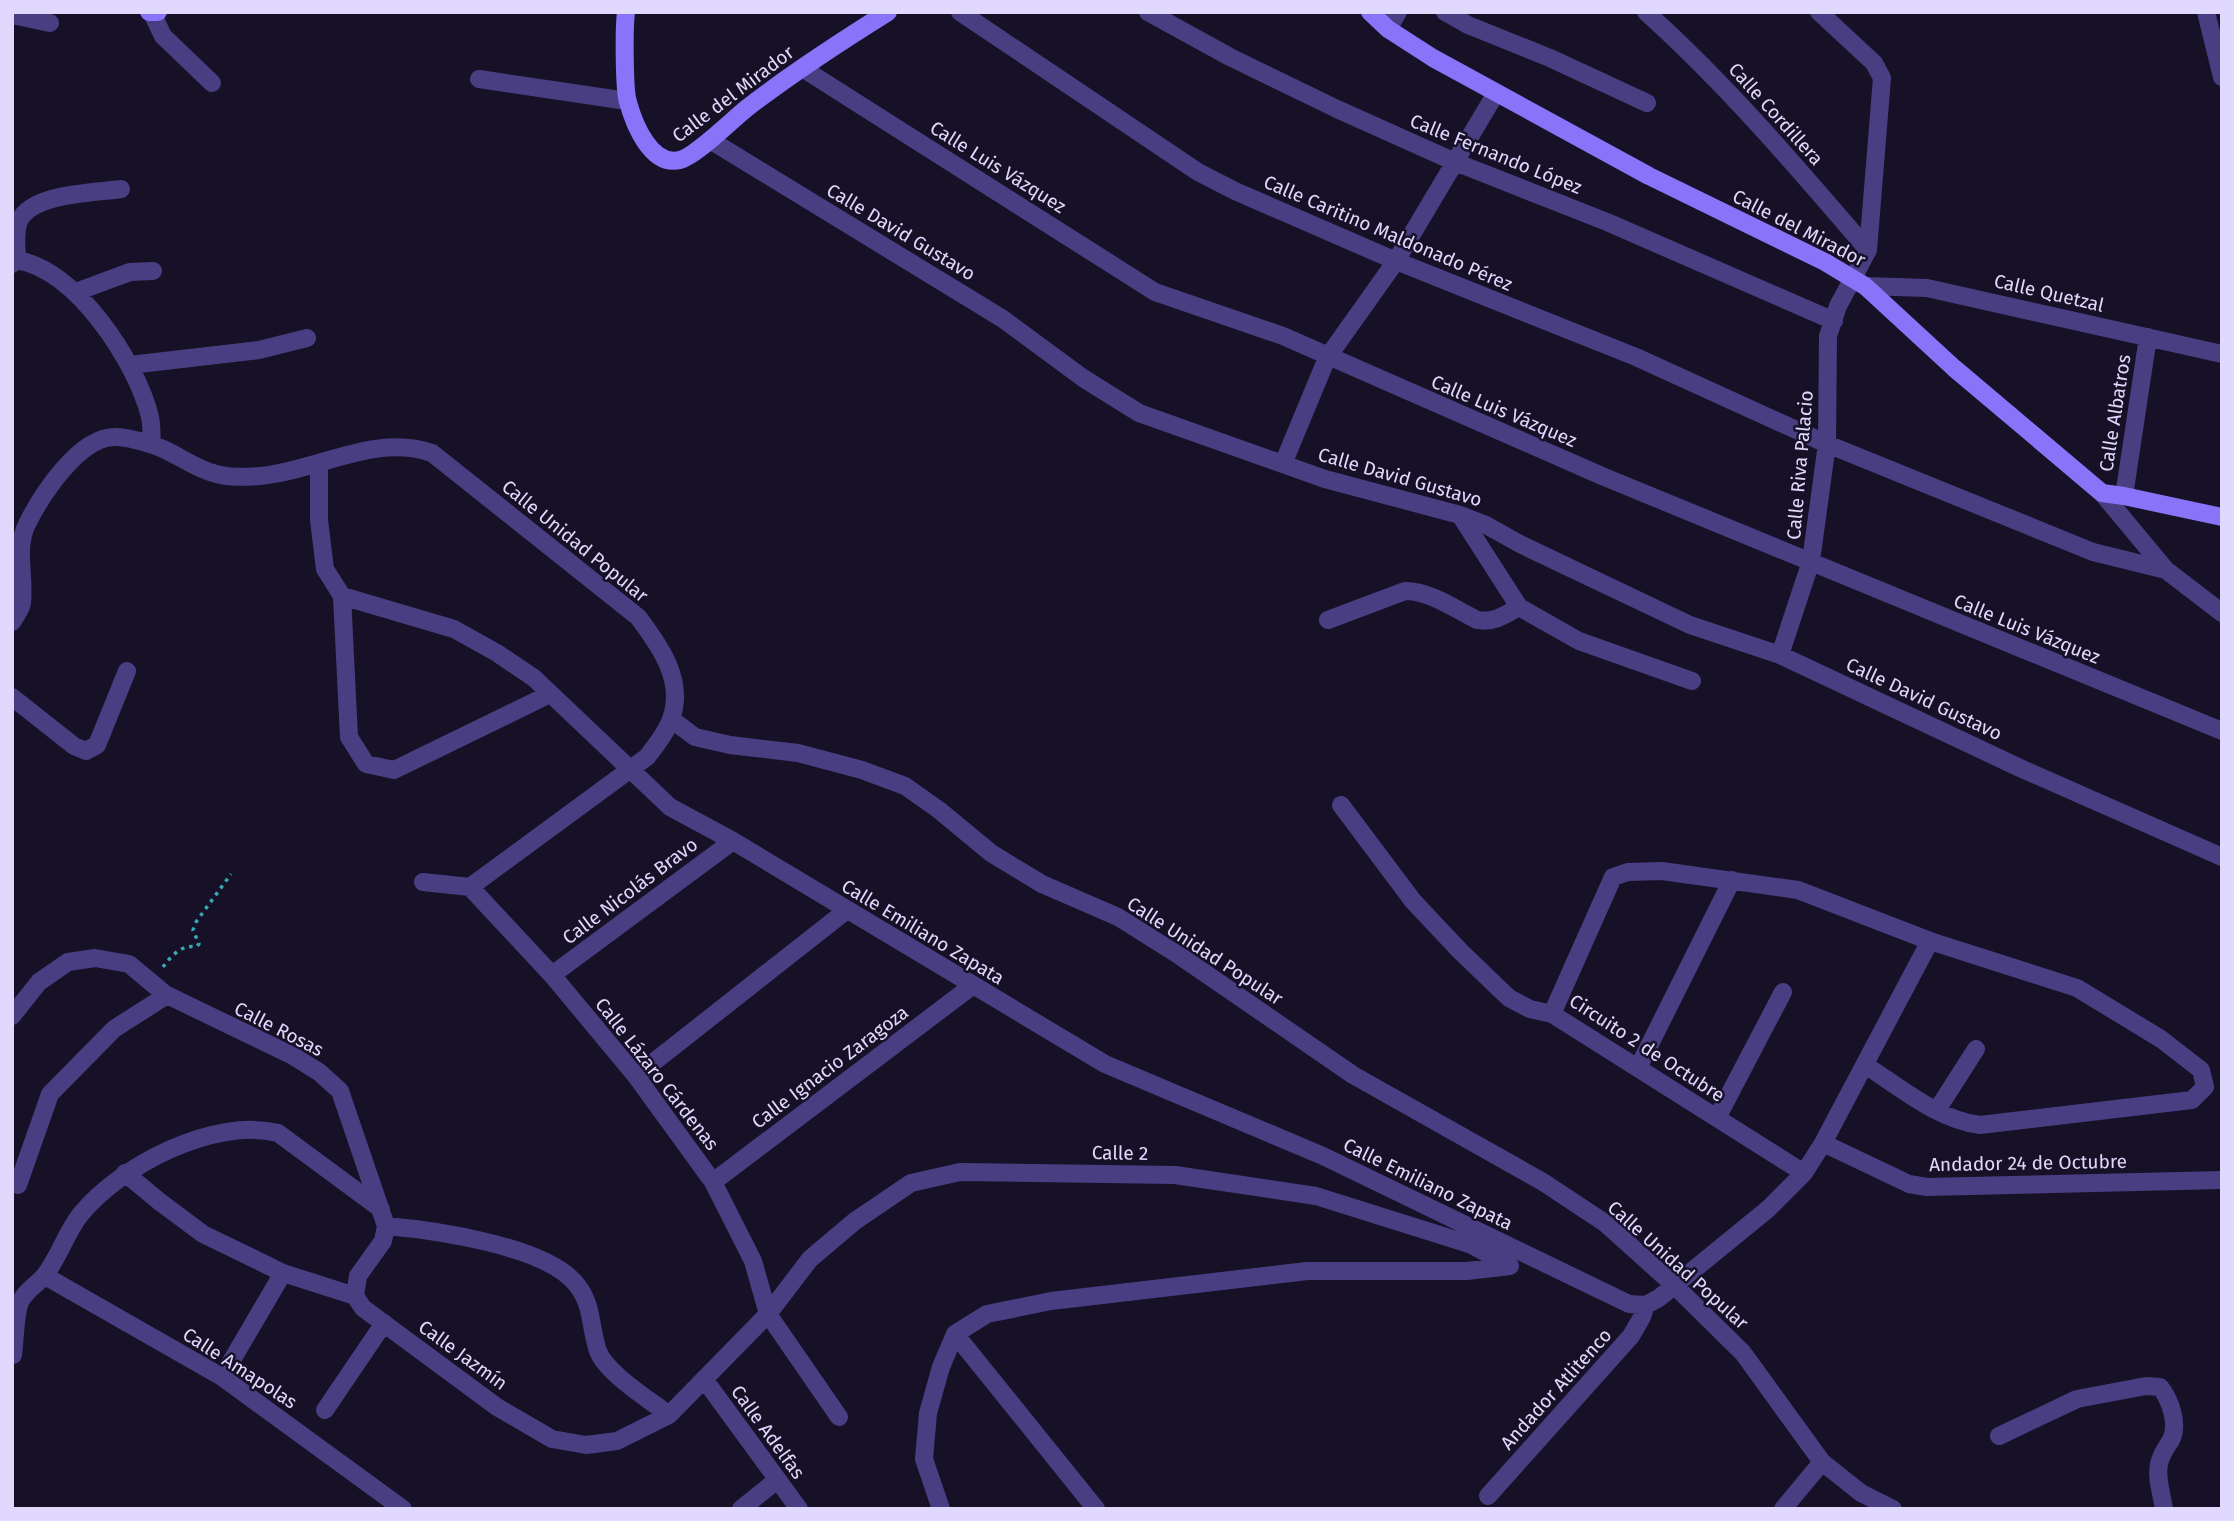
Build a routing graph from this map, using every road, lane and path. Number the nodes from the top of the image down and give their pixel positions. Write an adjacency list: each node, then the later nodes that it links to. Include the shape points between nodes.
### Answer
1 (626, 12): 20 (street, Calle del Mirador)
2 (888, 12): 15 (street, Calle del Mirador)
3 (960, 12): 26 (street, Calle Caritino Maldonado Pérez, via 1198,172)
4 (1148, 12): 23 (street, Calle Fernando López, via 1278,80)
5 (1370, 12): 14 (street, Calle del Mirador)
6 (1398, 12): 14 (street)
7 (1446, 12): 21 (street)
8 (1646, 12): 25 (street, Calle Cordillera, via 1758,123)
9 (1819, 12): 25 (street, via 1874,63 1882,78)
10 (2206, 12): 16 (street)
11 (153, 13): 18 (street, via 163,36)
12 (12, 15): 13 (street)
13 (50, 23)
14 (1388, 29): 19 (street, Calle del Mirador)
15 (802, 68): 22 (street, Calle del Mirador); 35 (street, Calle Luis Vázquez, via 1155,292 1283,337)
16 (2222, 77)
17 (479, 79): 20 (street)
18 (212, 83)
19 (1496, 93): 23 (street); 29 (street, Calle del Mirador)
20 (627, 101): 22 (street, Calle del Mirador, via 647,147 663,158 680,160)
21 (1647, 103)
22 (710, 140): 40 (street, Calle David Gustavo, via 1003,319 1139,413)
23 (1455, 162): 26 (street); 31 (street, Calle Fernando López)
24 (121, 190): 27 (street, via 50,199 25,212 16,235)
25 (1868, 250): 29 (street)
26 (1396, 261): 35 (street); 37 (street, Calle Caritino Maldonado Pérez, via 1636,357)
27 (15, 262): 30 (street, via 26,261)
28 (153, 271): 30 (street, via 130,272)
29 (1860, 282): 31 (street, Calle Riva Palacio, via 1838,306); 32 (street, Calle Quetzal, via 1927,288); 41 (street, Calle del Mirador)
30 (76, 292): 36 (street)
31 (1834, 321): 37 (street, Calle Riva Palacio, via 1828,336)
32 (2148, 337): 34 (street, Calle Quetzal); 42 (street, Calle Albatros)
33 (307, 338): 36 (street, via 259,350)
34 (2222, 354)
35 (1327, 358): 40 (street); 45 (street, Calle Luis Vázquez)
36 (131, 365): 38 (street, via 150,418)
37 (1827, 443): 45 (street, Calle Riva Palacio); 46 (street, Calle Caritino Maldonado Pérez, via 2093,552)
38 (152, 444): 39 (street, Calle Unidad Popular, via 212,473 237,477); 51 (street, Calle Unidad Popular, via 114,437 99,441 82,451 39,500 22,534 22,605)
39 (318, 463): 47 (street, via 325,569); 57 (street, Calle Unidad Popular, via 391,445 432,453 638,617 670,665 675,698)
40 (1283, 464): 43 (street, Calle David Gustavo)
41 (2102, 493): 42 (street); 46 (street)
42 (2124, 496): 44 (street)
43 (1460, 515): 48 (street); 52 (street, Calle David Gustavo, via 1690,625)
44 (2222, 517)
45 (1811, 561): 52 (street, Calle Riva Palacio); 58 (street, Calle Luis Vázquez)
46 (2166, 570): 49 (street)
47 (342, 596): 55 (street, Calle Emiliano Zapata, via 454,629 534,678); 55 (street, via 349,737 366,764 394,770)
48 (1519, 607): 50 (street, via 1486,622 1426,594 1405,591); 54 (street, via 1579,641)
49 (2222, 612)
50 (1328, 620)
51 (12, 622)
52 (1780, 655): 62 (street, Calle David Gustavo)
53 (127, 671): 56 (street, via 97,745 86,751)
54 (1692, 681)
55 (550, 694): 59 (street, Calle Emiliano Zapata)
56 (12, 697)
57 (671, 719): 59 (street, via 647,757); 94 (street, Calle Unidad Popular, via 695,737 798,753 905,786 1021,872 1118,917 1353,1075 1543,1182 1605,1223)
58 (2222, 731)
59 (631, 769): 61 (street, Calle Emiliano Zapata, via 670,807); 66 (street)
60 (1341, 805): 74 (street, via 1413,901 1460,951 1509,998)
61 (733, 841): 67 (street, Calle Emiliano Zapata); 69 (street, Calle Nicolás Bravo)
62 (2222, 857)
63 (231, 874): 70 (path, via 196,922 193,930 200,944 178,950)
64 (1732, 880): 68 (street, Circuito 2 de Octubre, via 1798,890); 74 (street, Circuito 2 de Octubre, via 1662,871 1613,877); 78 (street)
65 (423, 882): 66 (street)
66 (470, 887): 69 (street, Calle Lázaro Cárdenas)
67 (847, 910): 71 (street, Calle Emiliano Zapata); 79 (street)
68 (1930, 941): 77 (street); 80 (street, Circuito 2 de Octubre, via 2077,988 2161,1039 2202,1070)
69 (552, 975): 79 (street, Calle Lázaro Cárdenas)
70 (152, 982): 73 (street, Calle Rosas); 75 (street, Calle Rosas, via 129,964 95,958 68,962 39,982)
71 (972, 986): 87 (street, Calle Ignacio Zaragoza); 90 (street, Calle Emiliano Zapata, via 1105,1064 1323,1156)
72 (1783, 992): 82 (street)
73 (167, 995): 88 (street, via 114,1029 50,1094); 89 (street, Calle Rosas, via 293,1056 340,1091)
74 (1552, 1014): 78 (street, Circuito 2 de Octubre)
75 (12, 1016)
76 (1976, 1049): 81 (street)
77 (1865, 1065): 81 (street, Circuito 2 de Octubre); 83 (street)
78 (1638, 1068): 82 (street, Circuito 2 de Octubre)
79 (636, 1076): 87 (street, Calle Lázaro Cárdenas)
80 (2214, 1089): 81 (street, Circuito 2 de Octubre, via 2192,1100 1980,1125 1963,1123)
81 (1937, 1110)
82 (1717, 1118): 85 (street, Circuito 2 de Octubre)
83 (1823, 1143): 85 (street); 86 (street, Andador 24 de Octubre, via 1909,1184 1927,1187)
84 (125, 1172): 89 (street, via 165,1151 226,1131 262,1129 278,1133); 92 (street, Calle Jazmín, via 203,1234); 93 (street, via 80,1215)
85 (1804, 1173): 94 (street, via 1768,1209)
86 (2222, 1180)
87 (713, 1182): 97 (street, Calle Lázaro Cárdenas, via 753,1261)
88 (18, 1185)
89 (384, 1217): 95 (street, via 383,1241 358,1276); 104 (street, via 519,1251 555,1265 577,1284 590,1308 599,1353 608,1366)
90 (1542, 1262): 91 (street); 96 (street, Calle Emiliano Zapata, via 1629,1304)
91 (1510, 1266): 97 (street, Calle 2, via 1472,1245 1316,1196 1175,1175 960,1172 911,1183 855,1221 810,1259); 99 (street, via 1467,1271 1307,1271 1051,1301 987,1314)
92 (283, 1273): 95 (street, Calle Jazmín); 101 (street)
93 (45, 1276): 100 (street, via 20,1303); 101 (street, Calle Amapolas)
94 (1674, 1285): 96 (street); 107 (street, Calle Unidad Popular, via 1743,1353)
95 (355, 1296): 98 (street, Calle Jazmín)
96 (1646, 1305): 109 (street, Andador Atlitenco, via 1631,1336)
97 (768, 1314): 102 (street, Calle Jazmín); 105 (street, Calle Lázaro Cárdenas)
98 (384, 1323): 103 (street); 104 (street, Calle Jazmín, via 497,1407 552,1439 586,1445 617,1441)
99 (956, 1334): 113 (street, via 928,1413 924,1459); 114 (street)
100 (13, 1355)
101 (222, 1377): 110 (street, Calle Amapolas)
102 (704, 1379): 104 (street, Calle Jazmín); 108 (street, Calle Adelfas)
103 (325, 1410)
104 (669, 1415)
105 (839, 1417)
106 (1999, 1436): 117 (street, via 2077,1399 2146,1385 2160,1387 2175,1426 2158,1467)
107 (1822, 1462): 115 (street); 116 (street, Calle Unidad Popular, via 1861,1493)
108 (778, 1480): 111 (street); 112 (street, Calle Adelfas)
109 (1488, 1496)
110 (403, 1509)
111 (741, 1509)
112 (799, 1509)
113 (942, 1509)
114 (1096, 1509)
115 (1783, 1509)
116 (1893, 1509)
117 (2164, 1509)

